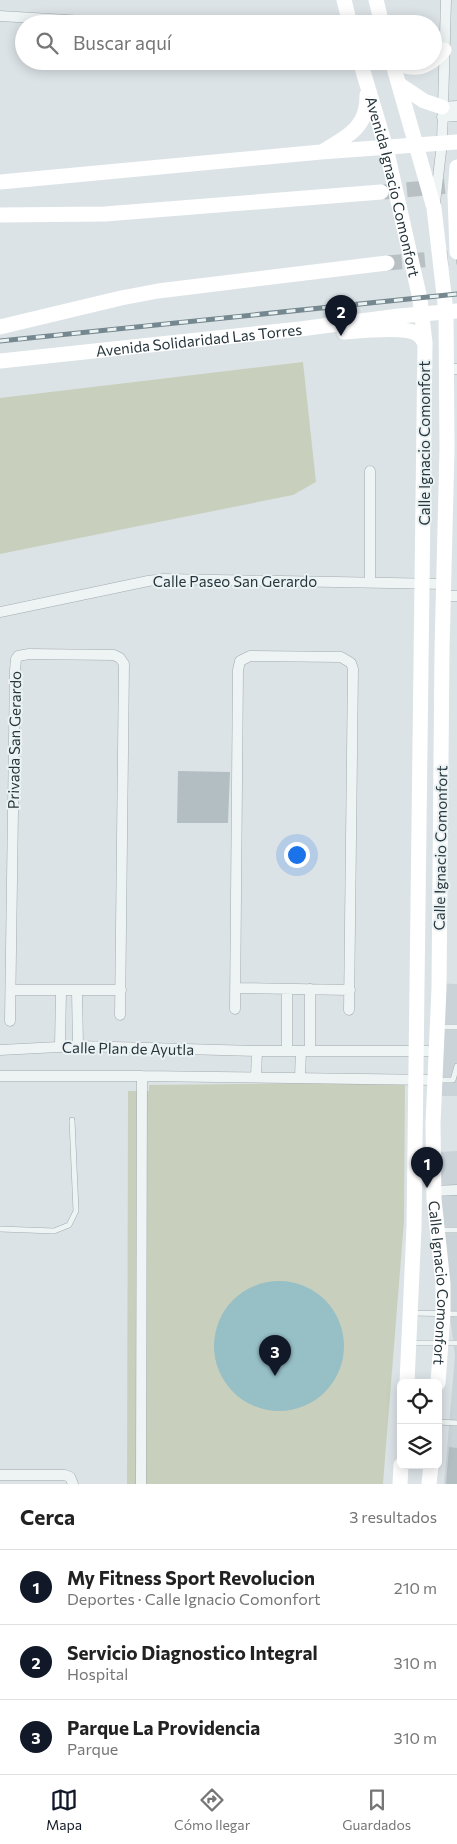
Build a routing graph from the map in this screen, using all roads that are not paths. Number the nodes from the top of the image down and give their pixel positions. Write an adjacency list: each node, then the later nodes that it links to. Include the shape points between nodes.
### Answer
1 (344, 0): 4 (main road)
2 (376, 0): 5 (main road)
3 (446, 0): 8 (street)
4 (348, 15)
5 (380, 15)
6 (0, 16): 7 (street)
7 (15, 17)
8 (444, 50): 14 (street)
9 (362, 70): 11 (main road, Avenida Ignacio Comonfort)
10 (396, 70): 12 (main road, Avenida Ignacio Comonfort)
11 (366, 84): 19 (main road, Avenida Ignacio Comonfort); 20 (main road, via 365,116 350,135)
12 (400, 85): 14 (main road); 18 (main road, Avenida Ignacio Comonfort)
13 (457, 106): 14 (street)
14 (442, 112): 15 (street); 17 (street)
15 (457, 116)
16 (457, 142): 17 (main road)
17 (442, 144): 18 (main road); 24 (street)
18 (416, 146): 19 (main road); 24 (main road, Avenida Ignacio Comonfort)
19 (386, 148): 20 (main road); 30 (main road, Avenida Ignacio Comonfort)
20 (321, 152): 22 (main road)
21 (457, 167): 26 (main road)
22 (0, 182)
23 (381, 192): 25 (main road, via 114,213)
24 (434, 208): 26 (main road, Avenida Ignacio Comonfort)
25 (0, 215)
26 (448, 232): 27 (main road); 29 (main road, Avenida Ignacio Comonfort)
27 (457, 252)
28 (387, 263): 31 (main road, via 158,291)
29 (452, 311): 30 (main road, Avenida Solidaridad Las Torres); 35 (main road, Calle Ignacio Comonfort)
30 (423, 314): 32 (main road, Avenida Solidaridad Las Torres); 34 (main road, Calle Ignacio Comonfort)
31 (0, 327)
32 (300, 329): 34 (main road, via 412,332); 36 (main road, Avenida Solidaridad Las Torres)
33 (457, 329): 35 (main road)
34 (425, 343): 42 (main road, Calle Ignacio Comonfort)
35 (447, 352): 37 (main road, Calle Ignacio Comonfort)
36 (0, 361)
37 (452, 369): 38 (main road, Calle Ignacio Comonfort)
38 (452, 448): 40 (main road, Calle Ignacio Comonfort)
39 (370, 471): 41 (street)
40 (451, 529): 43 (main road, Calle Ignacio Comonfort)
41 (370, 582): 42 (street, Calle Paseo San Gerardo); 44 (street, Calle Paseo San Gerardo, via 164,579)
42 (423, 584): 43 (street, Calle Paseo San Gerardo); 65 (main road, Calle Ignacio Comonfort)
43 (448, 592): 57 (main road, Calle Ignacio Comonfort)
44 (0, 612)
45 (235, 988): 46 (street); 50 (street, via 239,665 250,656 341,657 348,660 353,669); 53 (street)
46 (287, 989): 47 (street); 63 (street)
47 (310, 989): 50 (street); 64 (street)
48 (11, 990): 49 (street, Privada San Gerardo, via 15,670 18,656 29,654 114,655 124,664); 51 (street); 56 (street, Privada San Gerardo)
49 (120, 990): 52 (street); 55 (street, Privada San Gerardo)
50 (350, 990): 54 (street)
51 (61, 991): 52 (street); 59 (street)
52 (78, 991): 60 (street)
53 (234, 1009)
54 (349, 1010)
55 (120, 1015)
56 (10, 1021)
57 (438, 1027): 58 (lane); 66 (main road, Calle Ignacio Comonfort)
58 (457, 1027)
59 (60, 1046): 60 (street, Calle Plan de Ayutla); 61 (street, Calle Plan de Ayutla)
60 (78, 1046): 62 (street, Calle Plan de Ayutla)
61 (0, 1050)
62 (257, 1051): 63 (street, Calle Plan de Ayutla); 70 (street)
63 (286, 1051): 64 (street, Calle Plan de Ayutla)
64 (305, 1051): 65 (street, Calle Plan de Ayutla); 71 (street)
65 (416, 1051): 66 (street, Calle Plan de Ayutla); 72 (main road, Calle Ignacio Comonfort)
66 (437, 1051): 73 (main road, Calle Ignacio Comonfort)
67 (457, 1066): 73 (lane, via 453,1080)
68 (0, 1076): 69 (street, Calle Plan de Ayutla)
69 (142, 1076): 70 (street, Calle Plan de Ayutla); 93 (street)
70 (256, 1077): 71 (street, Calle Plan de Ayutla)
71 (300, 1077): 72 (street, Calle Plan de Ayutla)
72 (415, 1079): 73 (street, Calle Plan de Ayutla); 80 (main road, Calle Ignacio Comonfort)
73 (435, 1080): 76 (main road, Calle Ignacio Comonfort)
74 (72, 1120): 77 (lane, via 76,1211 69,1225 54,1231)
75 (457, 1190): 76 (street)
76 (434, 1191): 78 (main road, Calle Ignacio Comonfort)
77 (0, 1229)
78 (437, 1230): 79 (lane); 81 (main road, Calle Ignacio Comonfort)
79 (457, 1230)
80 (411, 1313): 81 (lane); 82 (main road, Calle Ignacio Comonfort)
81 (450, 1313): 83 (main road, Calle Ignacio Comonfort)
82 (409, 1343): 83 (lane); 85 (main road, Calle Ignacio Comonfort)
83 (441, 1343): 84 (lane); 86 (main road, Calle Ignacio Comonfort)
84 (457, 1343)
85 (406, 1379)
86 (438, 1379)
87 (442, 1422): 88 (lane)
88 (457, 1423)
89 (401, 1469): 94 (main road)
90 (431, 1469): 95 (main road)
91 (0, 1475): 92 (street, via 65,1475 70,1476)
92 (73, 1484)
93 (141, 1484)
94 (400, 1484)
95 (429, 1484)

